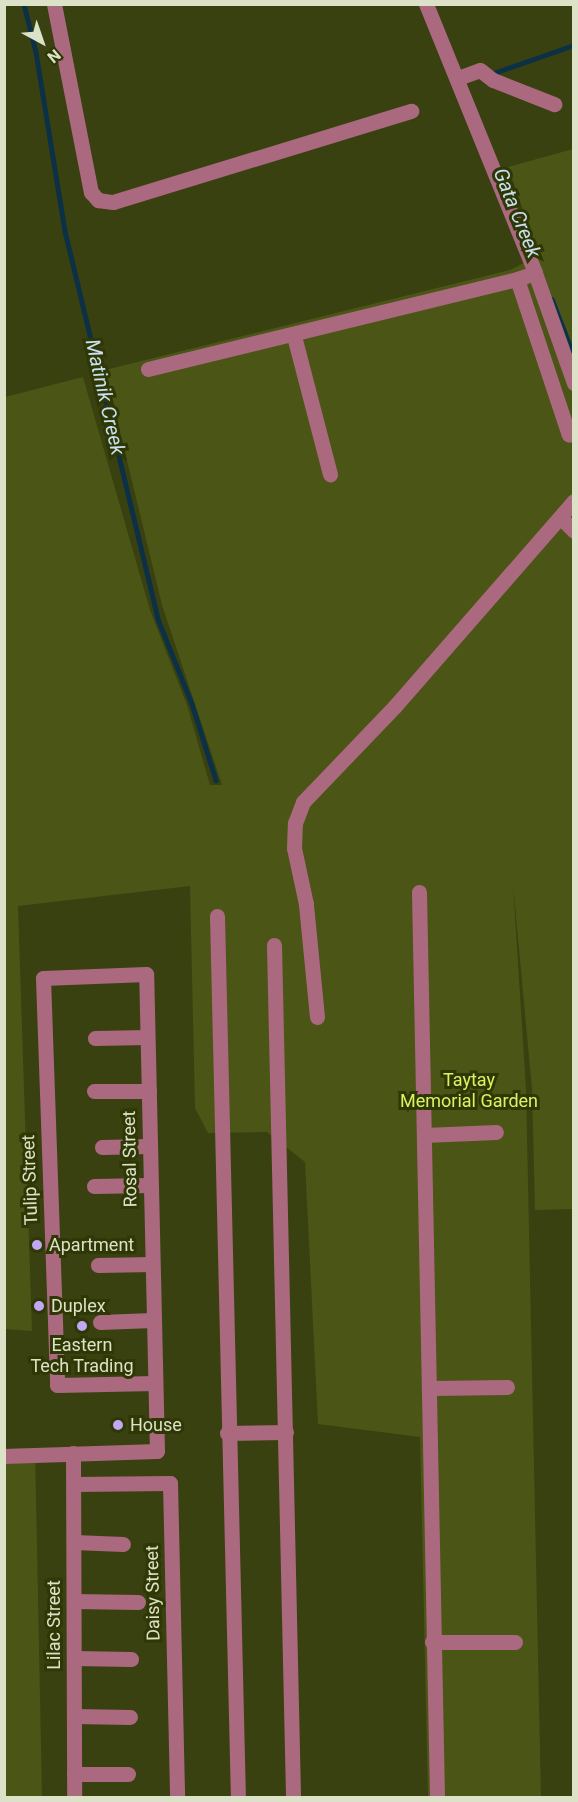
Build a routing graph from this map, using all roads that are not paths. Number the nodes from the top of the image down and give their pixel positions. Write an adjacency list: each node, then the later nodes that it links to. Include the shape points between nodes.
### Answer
1 (54, 4): 5 (street, via 91,192 99,200 113,202)
2 (426, 4): 3 (street)
3 (458, 78): 4 (street, via 480,70 493,80); 6 (street)
4 (554, 104)
5 (411, 111)
6 (535, 273): 7 (street); 10 (street)
7 (517, 279): 8 (street); 11 (street)
8 (294, 336): 9 (street); 12 (street)
9 (147, 369)
10 (573, 383)
11 (569, 435)
12 (330, 474)
13 (573, 501): 14 (street)
14 (562, 519): 15 (street); 20 (street, via 395,706 303,802 295,823 294,849 306,904)
15 (573, 531)
16 (419, 892): 26 (street)
17 (217, 916): 39 (street)
18 (274, 945): 38 (street)
19 (146, 974): 21 (street, Rosal Street); 35 (street, Tulip Street, via 43,978 57,1385)
20 (317, 1017)
21 (147, 1037): 22 (street); 24 (street, Rosal Street)
22 (96, 1038)
23 (94, 1091): 24 (street)
24 (149, 1091): 27 (street, Rosal Street)
25 (496, 1132): 26 (street)
26 (424, 1135): 37 (street)
27 (149, 1146): 28 (street); 29 (street, Rosal Street)
28 (102, 1148)
29 (150, 1185): 30 (street); 32 (street, Rosal Street)
30 (94, 1186)
31 (98, 1264): 32 (street)
32 (152, 1264): 33 (street, Rosal Street)
33 (153, 1320): 34 (street); 35 (street, Rosal Street)
34 (100, 1322)
35 (155, 1383): 40 (street, Rosal Street, via 157,1452)
36 (507, 1387): 37 (street)
37 (432, 1388): 47 (street)
38 (286, 1432): 39 (street); 58 (street)
39 (227, 1433): 57 (street)
40 (73, 1453): 41 (street); 42 (street, Lilac Street)
41 (4, 1456)
42 (74, 1484): 43 (street, Lilac Street); 56 (street, Daisy Street, via 170,1483)
43 (74, 1542): 44 (street); 45 (street, Lilac Street)
44 (123, 1544)
45 (74, 1601): 46 (street); 49 (street, Lilac Street)
46 (138, 1602)
47 (432, 1642): 48 (street); 59 (street)
48 (515, 1642)
49 (74, 1658): 50 (street); 51 (street, Lilac Street)
50 (131, 1659)
51 (74, 1716): 52 (street); 53 (street, Lilac Street)
52 (130, 1717)
53 (74, 1774): 54 (street); 55 (street, Lilac Street)
54 (128, 1774)
55 (74, 1797)
56 (177, 1797)
57 (238, 1797)
58 (293, 1797)
59 (437, 1797)

